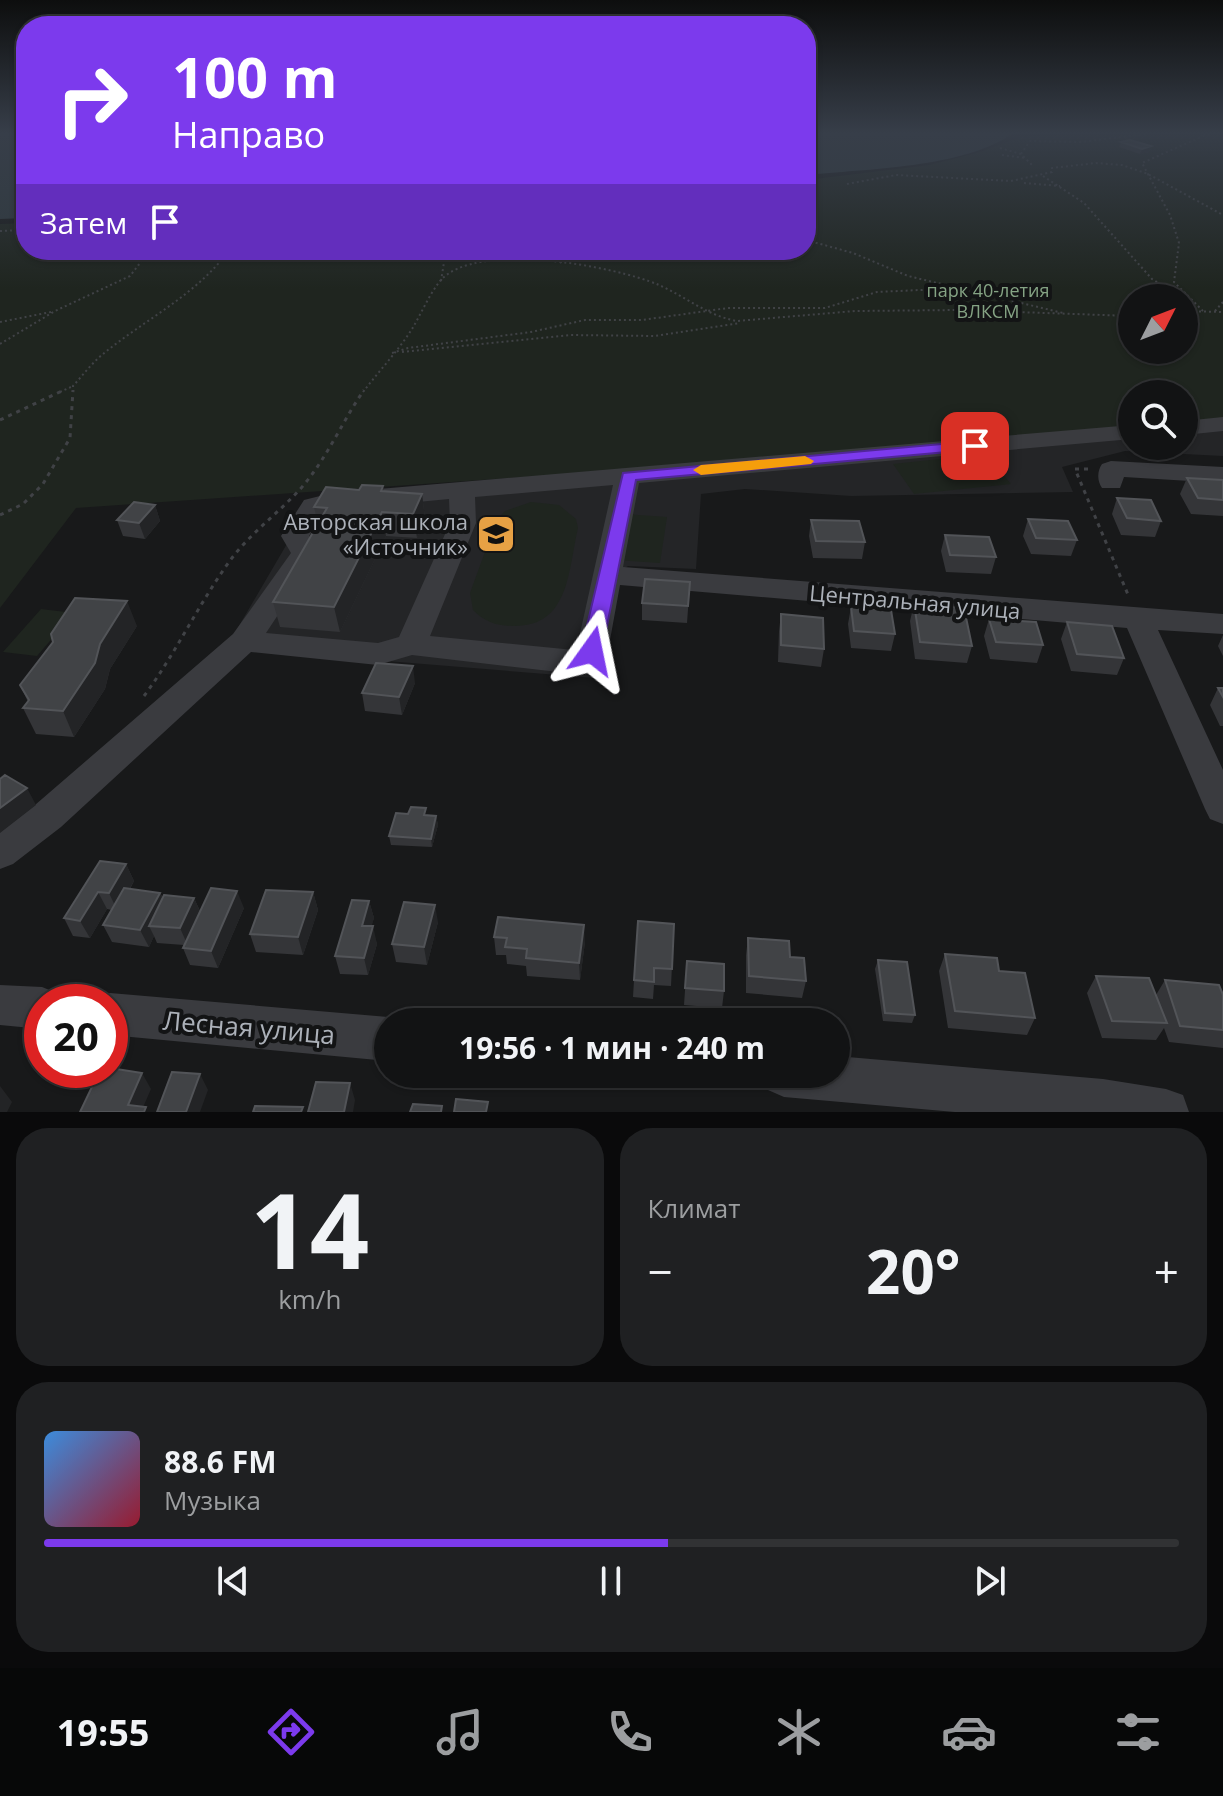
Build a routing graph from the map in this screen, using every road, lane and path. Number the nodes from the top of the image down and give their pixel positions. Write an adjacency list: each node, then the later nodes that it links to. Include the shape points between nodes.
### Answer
1 (1044, 185): 5 (path)
2 (1058, 185): 5 (path)
3 (1155, 185): 21 (path, via 1179,243 1174,282)
4 (1166, 185): 6 (path)
5 (1062, 187): 15 (path, via 1084,203)
6 (1223, 215)
7 (816, 243): 16 (path, via 908,276)
8 (142, 260): 19 (path, via 130,276)
9 (222, 260): 31 (path, via 101,355)
10 (445, 260): 14 (path)
11 (501, 260): 13 (path); 14 (path, via 463,265)
12 (564, 260): 13 (path)
13 (558, 265): 24 (path, via 604,269 659,285)
14 (440, 281): 30 (path)
15 (1160, 284)
16 (963, 288): 24 (path, via 877,292 825,308 728,308); 25 (path)
17 (1223, 302): 22 (path)
18 (1198, 308): 21 (path)
19 (55, 311): 28 (path); 29 (path)
20 (1198, 311): 21 (path)
21 (1203, 311): 22 (path)
22 (1215, 311): 23 (path)
23 (1223, 312)
24 (708, 313): 27 (path); 30 (path, via 585,320)
25 (1071, 315): 26 (path); 27 (path, via 855,311)
26 (1118, 316)
27 (752, 321): 30 (path, via 655,336 570,335)
28 (0, 322)
29 (0, 344)
30 (392, 353): 47 (path, via 302,487 232,558 205,596 169,662 130,715)
31 (73, 386): 32 (path); 40 (path, via 70,438 43,484 23,504)
32 (0, 420)
33 (1223, 424): 34 (street)
34 (1198, 427)
35 (1118, 433): 37 (street)
36 (1223, 475): 38 (street)
37 (628, 476): 39 (street); 41 (street)
38 (1111, 476): 42 (path, via 1075,469)
39 (462, 492): 44 (street, via 313,506 295,536 305,553); 45 (street, via 463,523)
40 (0, 515)
41 (608, 575): 42 (street, Центральная улица); 45 (street, via 592,651 583,659)
42 (1138, 619): 43 (street, Центральная улица); 48 (street)
43 (1223, 624)
44 (244, 641): 45 (street); 46 (street)
45 (410, 657): 46 (street, via 261,660)
46 (170, 705): 47 (street)
47 (131, 743): 49 (street)
48 (1223, 809)
49 (0, 853)
50 (0, 1005): 51 (street)
51 (24, 1007)
52 (128, 1016): 53 (street, Лесная улица)
53 (374, 1038)
54 (850, 1081): 55 (street)
55 (1104, 1107): 56 (street)
56 (1166, 1112)

